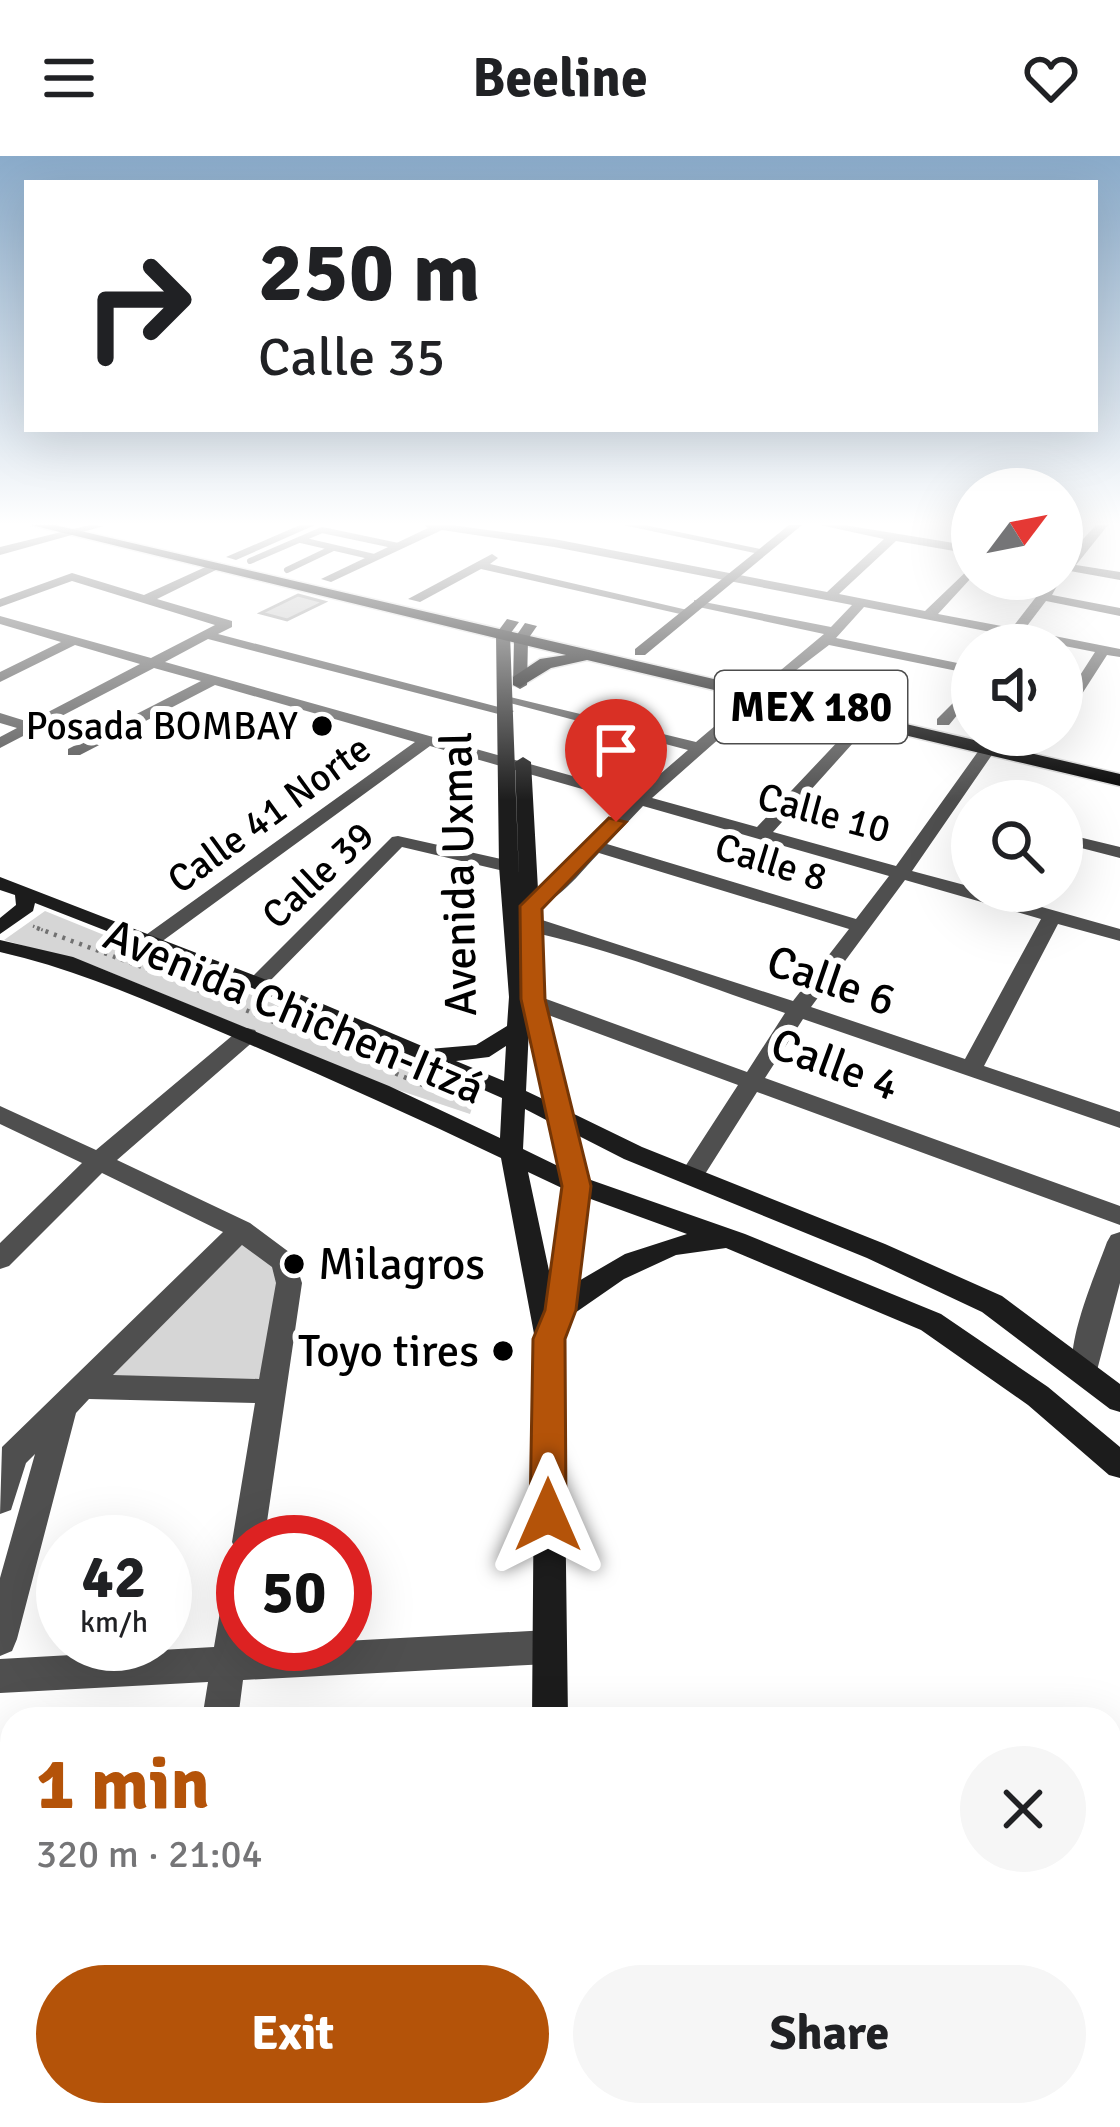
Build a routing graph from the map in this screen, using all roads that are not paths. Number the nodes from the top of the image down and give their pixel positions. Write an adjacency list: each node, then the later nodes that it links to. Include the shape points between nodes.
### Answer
1 (203, 617): 9 (street, via 226,624)
2 (463, 617): 8 (main road, MEX 180)
3 (474, 617): 8 (main road, MEX 180)
4 (683, 617): 13 (main road)
5 (738, 617): 10 (street)
6 (848, 617): 10 (street)
7 (0, 620): 11 (street, Calle 10)
8 (516, 630): 13 (main road, MEX 180); 14 (main road, MEX 180); 21 (main road, Avenida Uxmal)
9 (207, 634): 15 (street); 21 (street)
10 (830, 636): 16 (street); 20 (street)
11 (74, 641): 15 (street, Calle 10); 17 (street)
12 (1112, 651): 19 (street)
13 (640, 652): 20 (main road, MEX 180)
14 (596, 656): 20 (main road, MEX 180); 21 (main road, via 546,663)
15 (153, 664): 18 (street, Calle 10); 27 (street)
16 (951, 665)
17 (0, 678)
18 (212, 681): 29 (street, Calle 10); 32 (street)
19 (1083, 685)
20 (767, 689): 24 (main road, MEX 180); 25 (main road, MEX 180); 31 (street)
21 (513, 698): 31 (street); 37 (main road, Avenida Uxmal)
22 (951, 713): 25 (street)
23 (0, 718): 27 (street)
24 (866, 720): 28 (main road, MEX 180); 41 (street)
25 (943, 722): 26 (main road, MEX 180)
26 (951, 724)
27 (31, 727): 30 (street)
28 (951, 735)
29 (426, 741): 37 (street, Calle 10); 54 (street, Calle 41 Norte)
30 (0, 743)
31 (700, 748): 39 (street)
32 (74, 752)
33 (984, 756): 40 (street)
34 (1040, 756): 38 (main road, MEX 180)
35 (1078, 756): 36 (main road, MEX 180)
36 (1120, 763)
37 (516, 765): 39 (street, Calle 10); 45 (main road, Avenida Uxmal); 49 (main road, Avenida Uxmal)
38 (1120, 780)
39 (640, 799): 41 (street, Calle 10); 43 (street)
40 (949, 809): 46 (street)
41 (762, 833): 46 (street, Calle 10)
42 (1083, 843): 44 (street)
43 (592, 845): 49 (street); 52 (street, Calle 8)
44 (1120, 853)
45 (508, 866): 49 (main road, Avenida Uxmal); 56 (street, Calle 39, via 398,841)
46 (902, 872): 50 (street, Calle 10); 52 (street)
47 (0, 883): 48 (main road, Avenida Chichen-Itzá)
48 (24, 892): 51 (main road, via 26,907); 54 (main road, Avenida Chichen-Itzá)
49 (523, 914): 57 (main road, Avenida Uxmal); 58 (street, Calle 6)
50 (1052, 916): 53 (street, Calle 10); 62 (street)
51 (6, 924)
52 (860, 926): 58 (street)
53 (1120, 935)
54 (150, 941): 56 (main road, Avenida Chichen-Itzá)
55 (0, 946): 60 (main road, Avenida Chichen-Itzá, via 66,962)
56 (256, 983): 61 (main road, Avenida Chichen-Itzá)
57 (526, 998): 59 (main road, Avenida Uxmal); 63 (street, Calle 4); 66 (main road, Avenida Uxmal)
58 (798, 1010): 62 (street, Calle 6); 63 (street)
59 (514, 1031): 61 (main road, via 481,1052); 64 (main road, Avenida Uxmal)
60 (247, 1035): 68 (main road, Avenida Chichen-Itzá); 69 (street)
61 (428, 1055): 64 (main road, Avenida Chichen-Itzá)
62 (970, 1071): 67 (street, Calle 6)
63 (750, 1078): 70 (street); 73 (street, Calle 4)
64 (512, 1093): 66 (main road, Avenida Chichen-Itzá); 68 (main road, Avenida Uxmal)
65 (0, 1114): 69 (street)
66 (558, 1115): 70 (main road, Avenida Chichen-Itzá); 71 (main road, Avenida Uxmal)
67 (1120, 1120)
68 (511, 1150): 71 (main road, Avenida Chichen-Itzá); 79 (main road, Avenida Uxmal)
69 (96, 1164): 72 (street); 74 (street)
70 (691, 1176): 81 (main road, Avenida Chichen-Itzá, via 992,1304)
71 (577, 1186): 76 (main road, Avenida Chichen-Itzá); 79 (main road, Avenida Uxmal)
72 (50, 1214): 75 (street); 78 (street)
73 (1120, 1216)
74 (241, 1230): 82 (street, via 284,1262 289,1283); 83 (street)
75 (0, 1231)
76 (736, 1240): 79 (main road, via 697,1240 646,1256 590,1285); 85 (main road, Avenida Chichen-Itzá, via 932,1322)
77 (1120, 1242): 80 (street)
78 (0, 1259)
79 (554, 1324): 89 (main road, Avenida Uxmal)
80 (1107, 1329): 81 (street)
81 (1085, 1370): 84 (main road, Avenida Chichen-Itzá)
82 (272, 1391): 83 (street); 87 (street)
83 (73, 1399): 86 (street, via 14,1456); 88 (street)
84 (1120, 1400)
85 (1120, 1465)
86 (0, 1500)
87 (252, 1515)
88 (0, 1640)
89 (548, 1648): 90 (street); 95 (main road, Avenida Uxmal)
90 (372, 1658)
91 (216, 1666): 93 (street)
92 (226, 1671): 94 (street)
93 (0, 1676)
94 (222, 1707)
95 (550, 1707)

